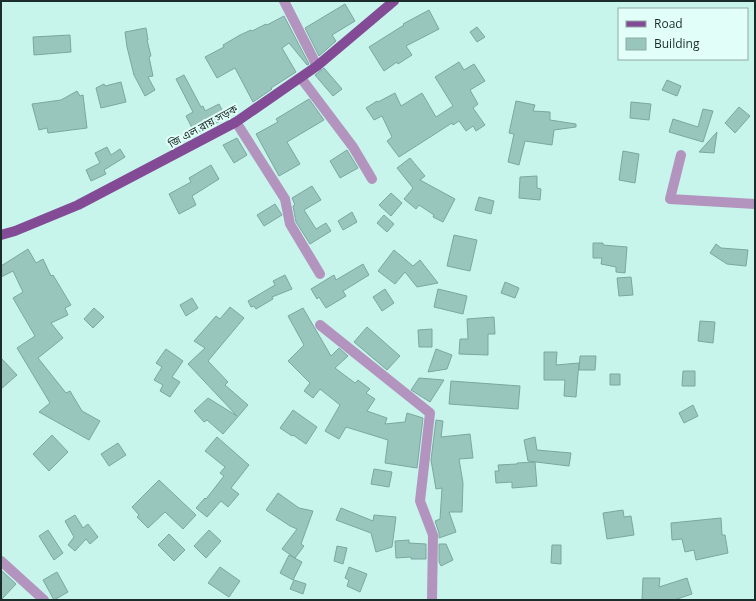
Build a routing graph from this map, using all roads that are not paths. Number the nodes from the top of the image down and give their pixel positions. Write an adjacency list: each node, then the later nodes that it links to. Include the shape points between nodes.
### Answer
1 (284, 1): 3 (street)
2 (394, 1): 3 (main road, জি এল রায় সড়ক)
3 (317, 66): 4 (main road, জি এল রায় সড়ক)
4 (301, 78): 5 (main road, জি এল রায় সড়ক); 7 (street, via 353,147)
5 (236, 122): 9 (main road, জি এল রায় সড়ক, via 78,205); 10 (street, via 285,199 290,224)
6 (681, 155): 8 (street, via 670,200)
7 (372, 179)
8 (755, 204)
9 (1, 235)
10 (320, 274)
11 (320, 325): 14 (street, via 430,413 420,501 432,535)
12 (1, 561): 13 (street)
13 (44, 600)
14 (432, 600)

